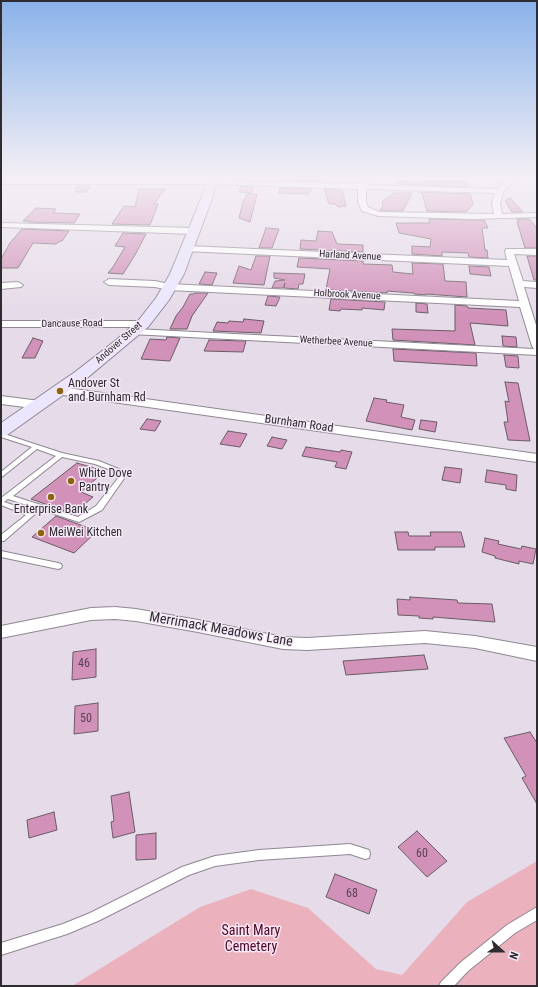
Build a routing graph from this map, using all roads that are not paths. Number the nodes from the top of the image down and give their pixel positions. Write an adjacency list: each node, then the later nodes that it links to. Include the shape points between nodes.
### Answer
1 (197, 223): 3 (main road, Andover Street)
2 (3, 227): 3 (street)
3 (194, 231): 4 (main road, Andover Street)
4 (187, 249): 6 (street, Harland Avenue); 12 (main road, Andover Street)
5 (537, 252): 6 (street, via 509,251)
6 (512, 263): 8 (street)
7 (109, 282): 12 (street, Holbrook Avenue)
8 (519, 284): 10 (street); 13 (street)
9 (18, 285): 11 (street)
10 (537, 285)
11 (1, 286)
12 (169, 287): 13 (street, Holbrook Avenue); 16 (main road, Andover Street, via 162,300)
13 (524, 304): 14 (street)
14 (533, 322): 17 (street)
15 (1, 324): 16 (street, Dancause Road)
16 (139, 328): 18 (street, Wetherbee Avenue); 19 (main road, Andover Street)
17 (537, 346)
18 (537, 352)
19 (60, 391): 21 (main road, Andover Street); 26 (street, Burnham Road)
20 (1, 400): 21 (street)
21 (40, 404): 22 (main road, Andover Street)
22 (1, 431)
23 (1, 435): 24 (lane)
24 (36, 447): 25 (lane); 27 (lane)
25 (61, 455): 28 (lane); 28 (lane, via 97,462 119,471 122,477 99,508 79,520)
26 (537, 458)
27 (1, 475)
28 (7, 496): 29 (lane)
29 (1, 502): 30 (lane, via 31,514)
30 (1, 539)
31 (1, 554): 32 (lane)
32 (58, 566)
33 (1, 632): 34 (street, Merrimack Meadows Lane, via 91,614 115,613 283,643 307,644 425,637 475,642)
34 (537, 654)
35 (365, 854): 37 (lane, via 350,849 259,855 215,861 186,871 63,930)
36 (537, 913): 38 (lane, via 511,929)
37 (1, 949)
38 (445, 986)

